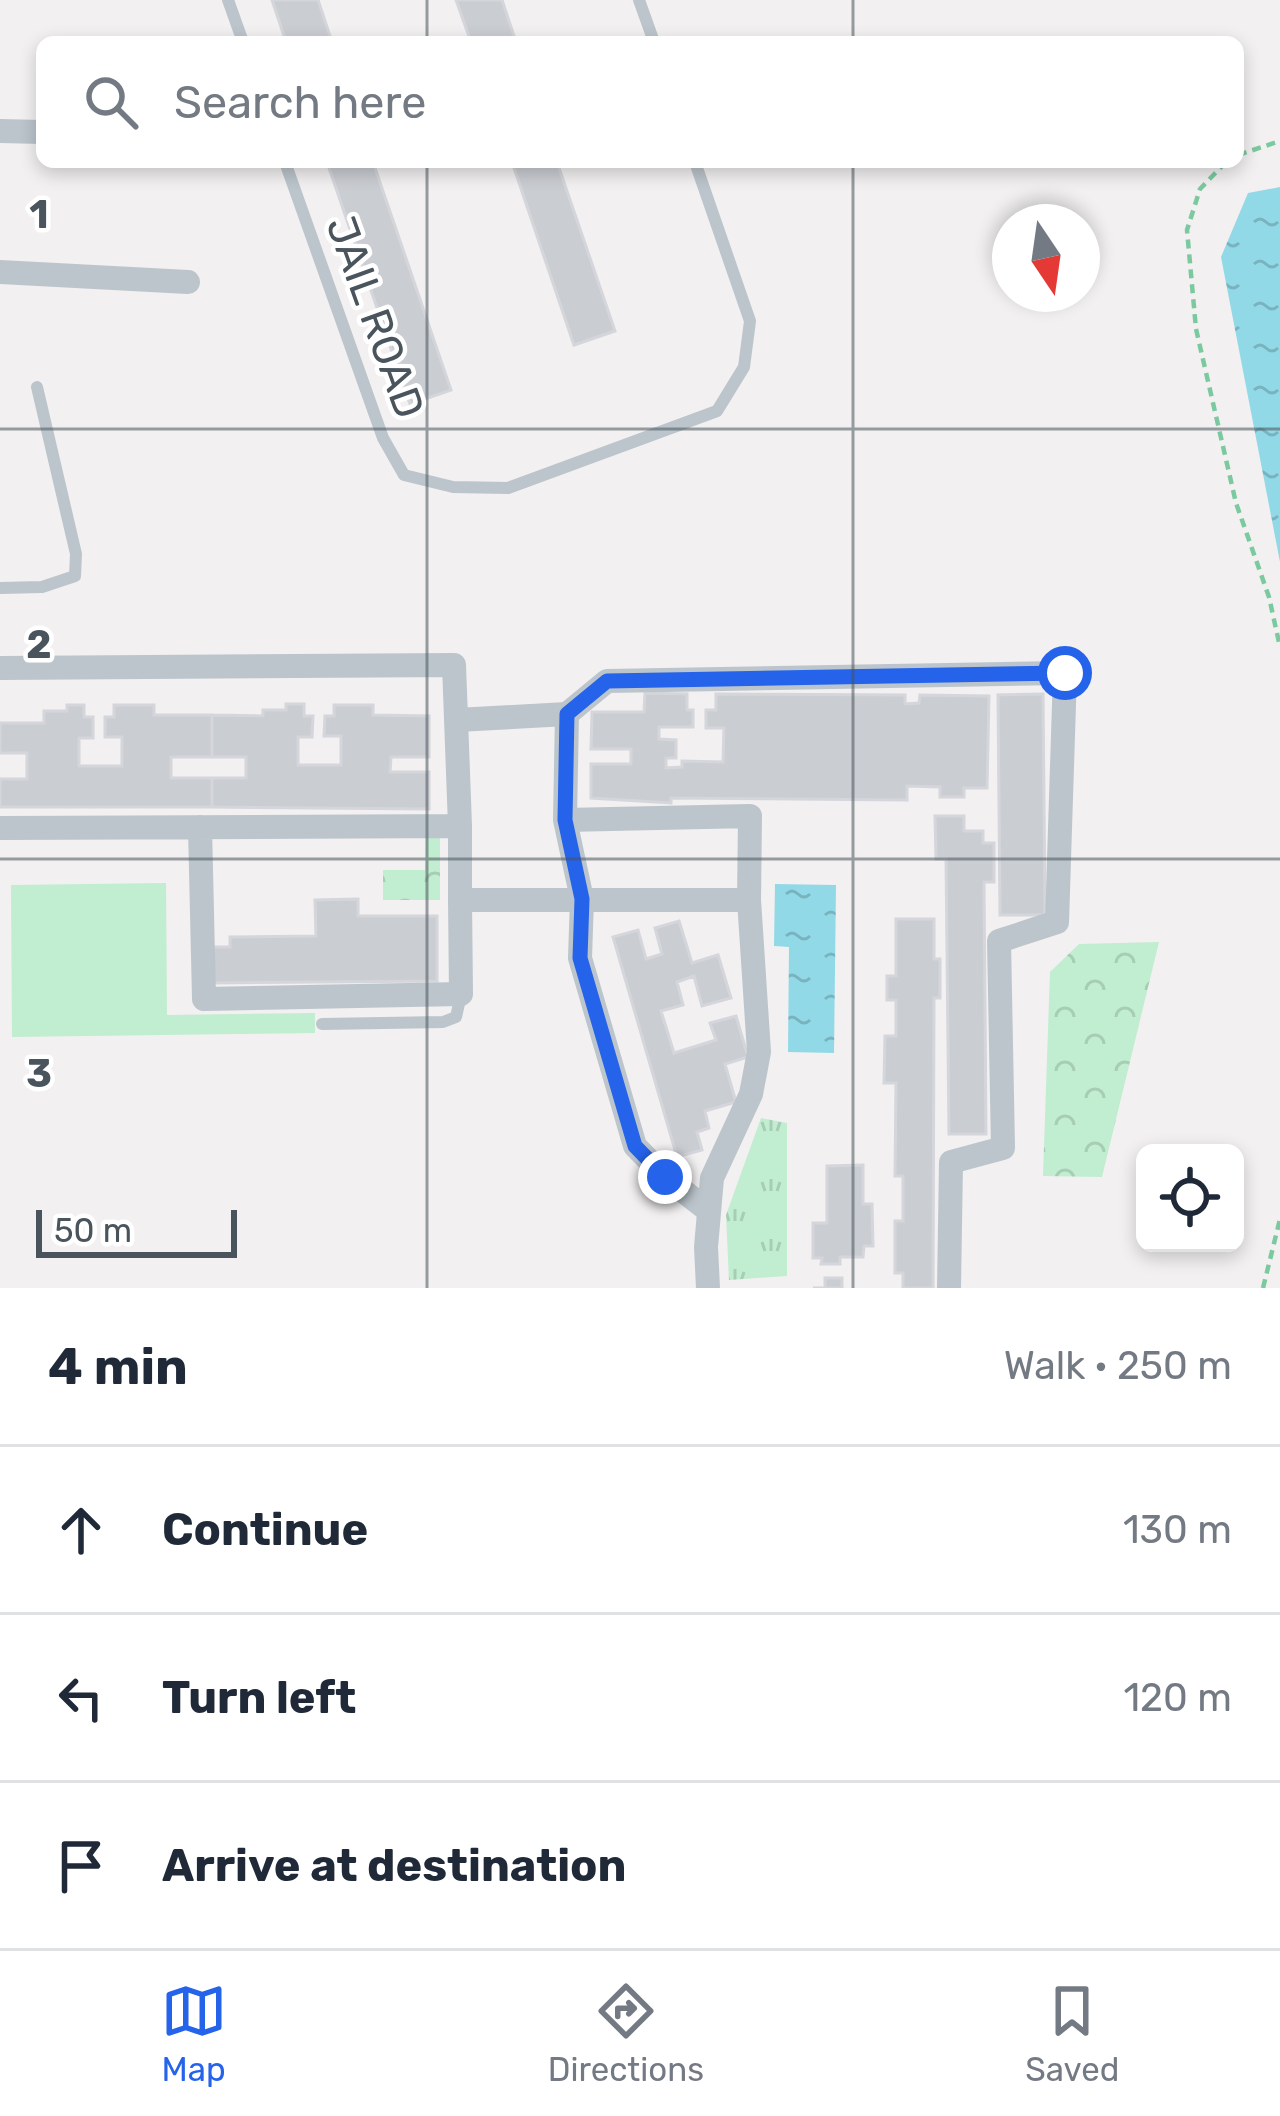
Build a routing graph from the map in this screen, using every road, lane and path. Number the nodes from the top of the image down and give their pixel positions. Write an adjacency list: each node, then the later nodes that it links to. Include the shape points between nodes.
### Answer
1 (228, 0): 3 (lane)
2 (639, 0): 4 (lane)
3 (241, 36)
4 (652, 36)
5 (0, 131): 6 (street)
6 (36, 132)
7 (1280, 141): 8 (path)
8 (1244, 153)
9 (287, 168): 10 (lane, JAIL ROAD, via 383,438 404,475 508,488 717,411 744,367 750,321)
10 (697, 168)
11 (1220, 168): 16 (path, via 1200,189 1187,230 1196,329)
12 (0, 272): 13 (street)
13 (188, 282)
14 (37, 387): 15 (lane, via 75,576)
15 (0, 588)
16 (1280, 647)
17 (0, 668): 19 (street, via 454,664)
18 (567, 714): 19 (street); 20 (street); 32 (street, via 607,681 1065,673 1057,922 999,940 1003,1148 951,1162)
19 (457, 720): 22 (street)
20 (565, 820): 24 (street); 26 (street, via 750,816)
21 (200, 826): 22 (street); 23 (street); 27 (street, via 204,999)
22 (460, 826): 25 (street)
23 (0, 828)
24 (582, 899): 25 (street); 26 (street); 29 (street, via 580,958 635,1146)
25 (460, 900): 27 (street)
26 (749, 900): 29 (street, via 759,1052 752,1094 712,1178)
27 (461, 994): 28 (lane, via 456,1017 443,1022)
28 (322, 1024)
29 (709, 1210): 31 (street)
30 (1280, 1219): 33 (path)
31 (708, 1288)
32 (949, 1288)
33 (1263, 1288)

